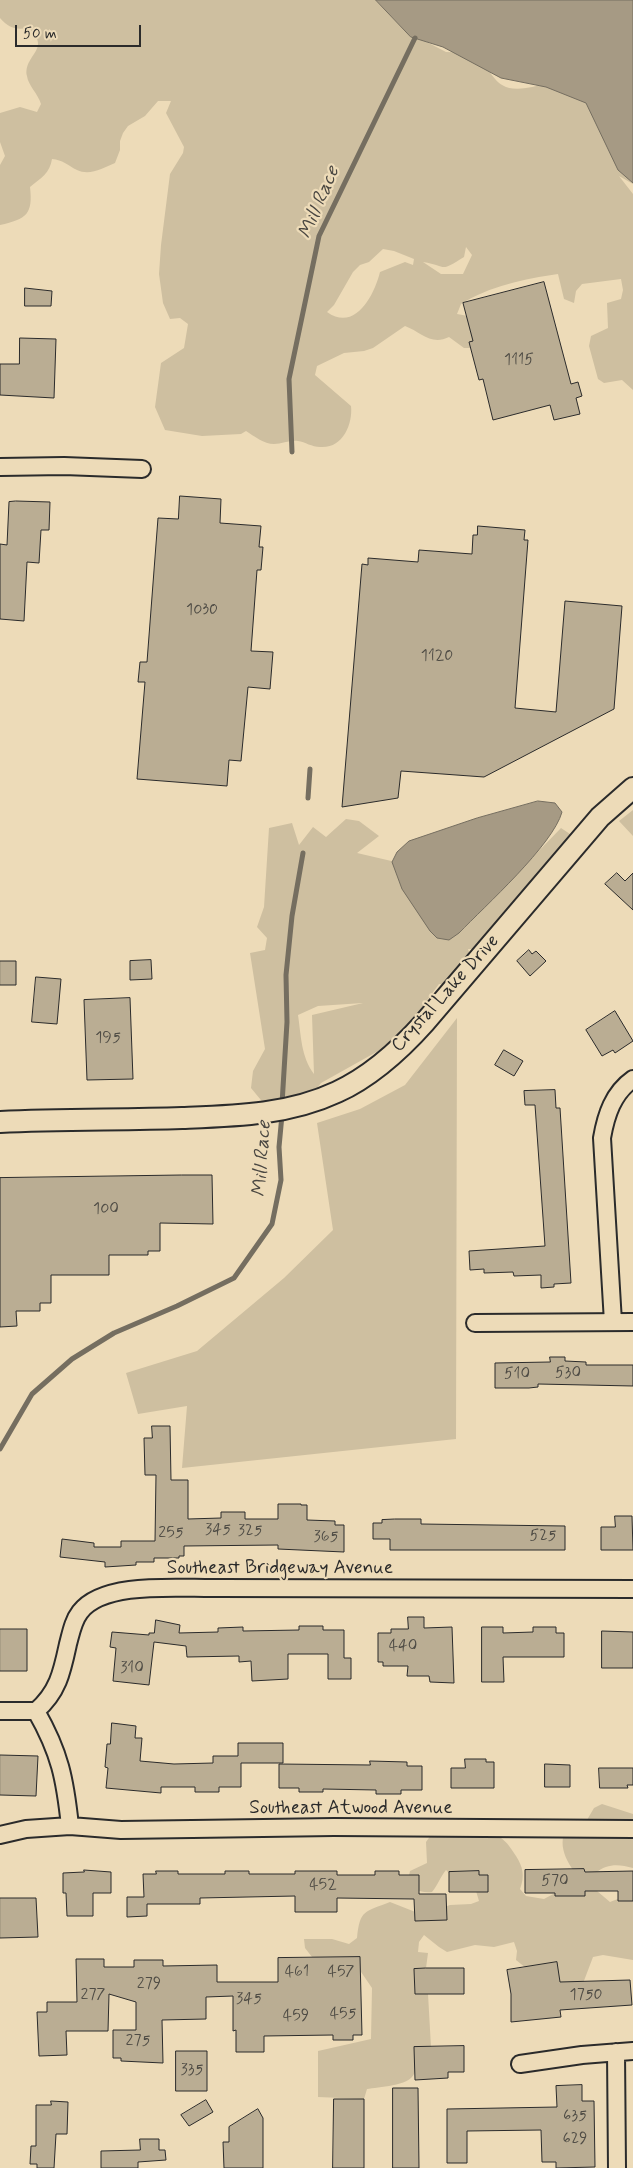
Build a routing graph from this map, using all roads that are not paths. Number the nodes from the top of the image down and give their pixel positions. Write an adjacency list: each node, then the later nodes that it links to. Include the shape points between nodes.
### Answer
1 (0, 467): 2 (street)
2 (142, 469)
3 (633, 788): 5 (street, Crystal Lake Drive, via 600,817 400,1049 339,1091 298,1107 266,1114)
4 (633, 1079): 6 (street, via 610,1106 602,1138)
5 (0, 1122)
6 (613, 1322): 7 (street); 8 (street)
7 (633, 1322)
8 (474, 1323)
9 (633, 1589): 11 (street, Southeast Bridgeway Avenue, via 210,1588 114,1592 90,1602 80,1612 72,1626 57,1684 49,1700)
10 (0, 1711): 11 (street)
11 (36, 1712): 12 (street, via 51,1737 60,1762)
12 (70, 1826): 13 (street, Southeast Atwood Avenue, via 121,1830 334,1827); 14 (street, Southeast Atwood Avenue, via 26,1829)
13 (633, 1829)
14 (0, 1835)
15 (633, 2051): 16 (street)
16 (616, 2052): 17 (street); 18 (street)
17 (520, 2064)
18 (617, 2168)

